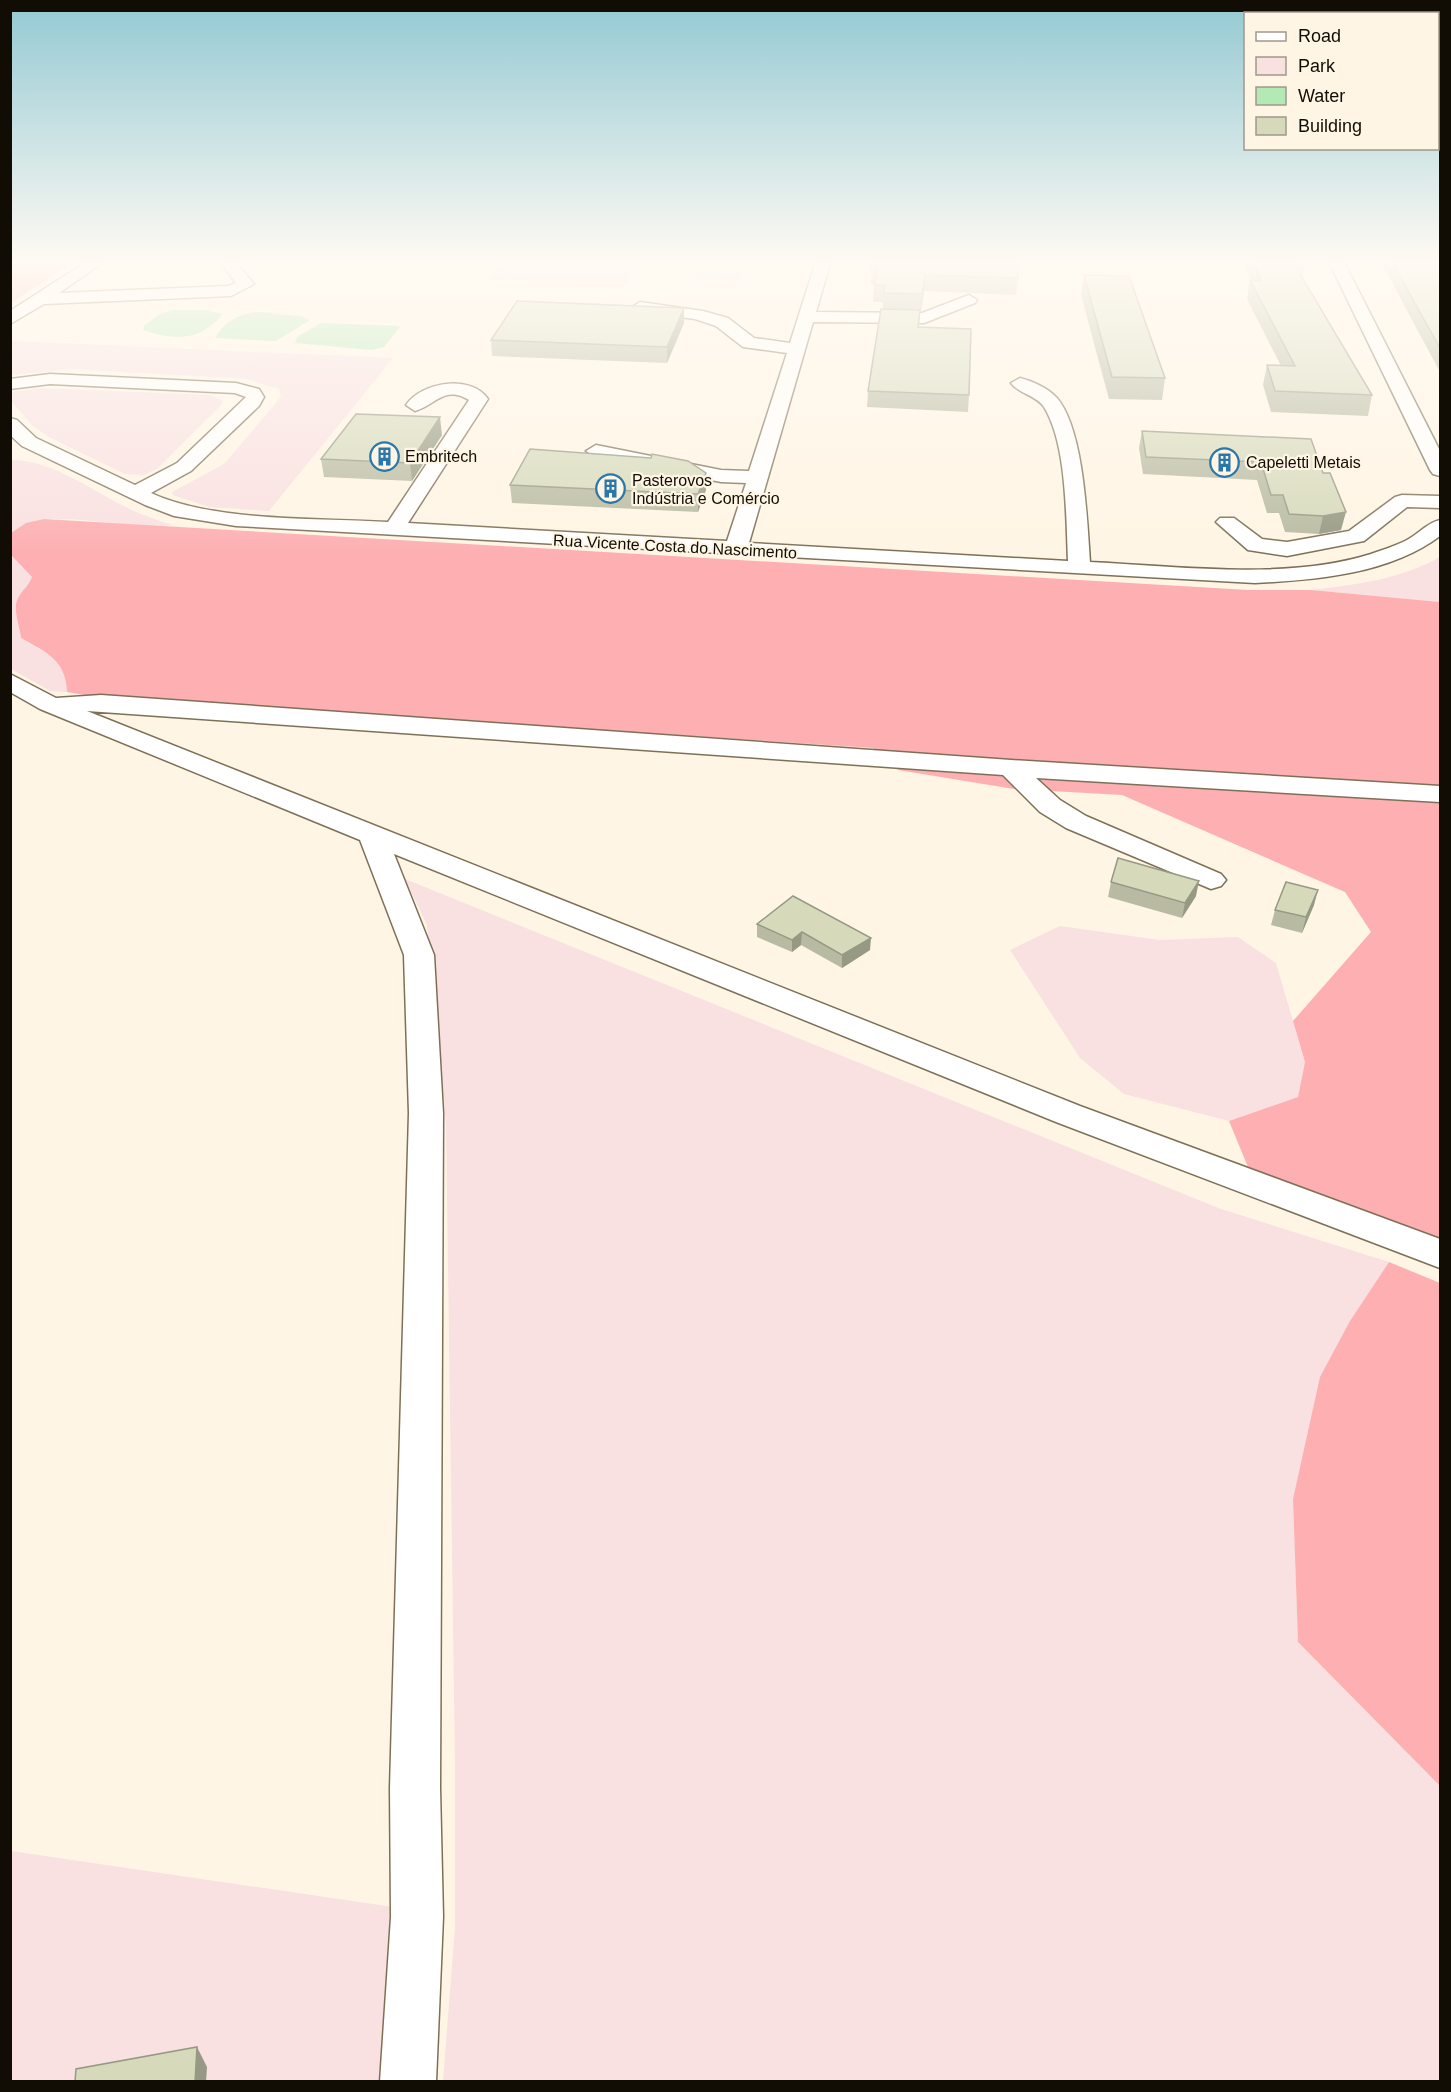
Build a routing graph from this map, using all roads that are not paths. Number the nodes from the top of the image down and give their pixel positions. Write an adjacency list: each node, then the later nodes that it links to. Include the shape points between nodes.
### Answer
1 (793, 362): 10 (street)
2 (1386, 362): 9 (street)
3 (1020, 383): 17 (street, via 1046,399 1061,421)
4 (10, 384): 11 (street, via 67,379 236,388 253,393 252,402 184,467)
5 (415, 405): 15 (street, via 429,394 445,390 472,393 479,399)
6 (10, 424): 7 (street, Rua Vicente Costa do Nascimento)
7 (20, 444): 11 (street, Rua Vicente Costa do Nascimento)
8 (596, 452): 10 (street, via 721,476)
9 (1440, 470)
10 (758, 478): 16 (street)
11 (135, 493): 15 (street, Rua Vicente Costa do Nascimento, via 204,517)
12 (1440, 502): 13 (street, via 1402,501 1356,536 1287,549 1256,545)
13 (1227, 522)
14 (1440, 526): 17 (street, Rua Vicente Costa do Nascimento, via 1414,545 1374,560 1336,568 1255,576)
15 (394, 529): 16 (street, Rua Vicente Costa do Nascimento)
16 (736, 549): 17 (street, Rua Vicente Costa do Nascimento)
17 (1079, 568)
18 (10, 681): 19 (street)
19 (49, 704): 20 (street, via 113,704); 22 (street)
20 (1011, 768): 21 (street); 23 (street, via 1050,806 1076,822)
21 (1440, 794)
22 (372, 835): 24 (street, via 1068,1114); 25 (street, via 419,955 426,1113 415,1788 417,1917)
23 (1211, 880)
24 (1440, 1254)
25 (408, 2082)

